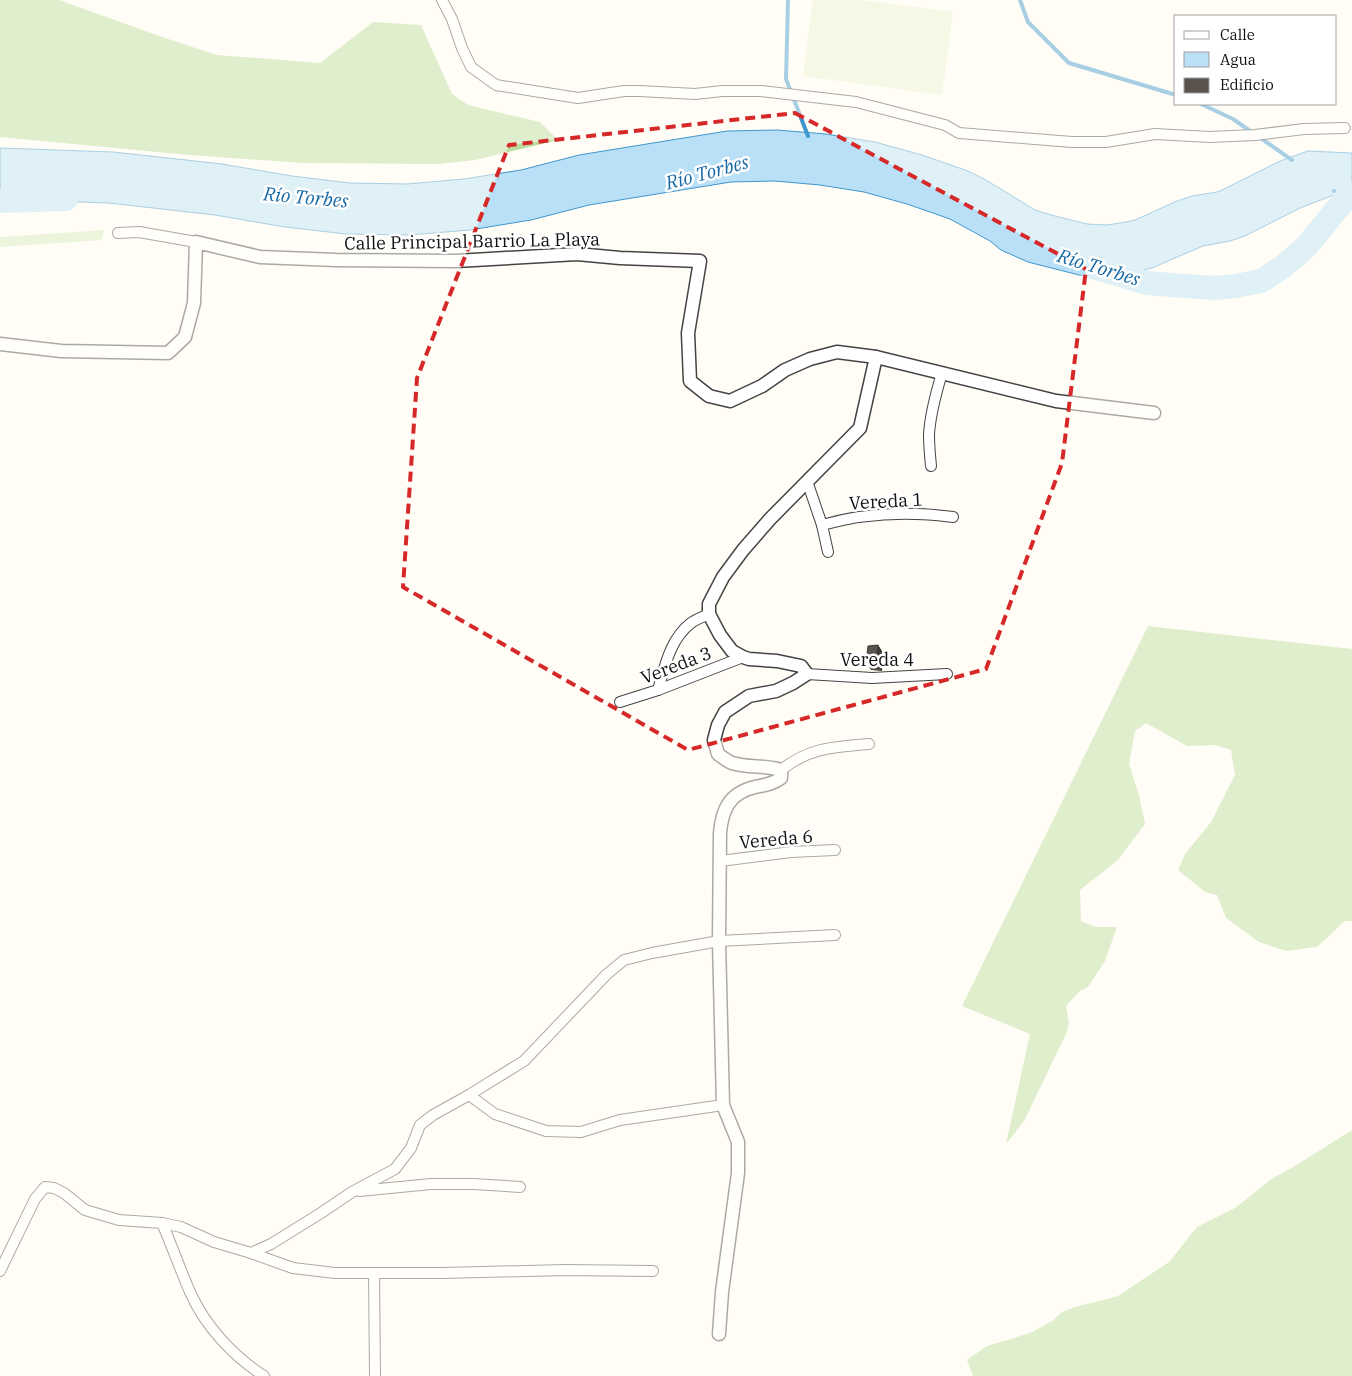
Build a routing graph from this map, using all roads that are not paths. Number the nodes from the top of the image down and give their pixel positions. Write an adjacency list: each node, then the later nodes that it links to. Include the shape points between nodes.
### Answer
1 (442, 0): 2 (street, via 471,68 496,85 545,94 578,98 624,91 695,94 761,91 856,102 945,125 959,133 1072,142 1106,142 1155,134 1210,137)
2 (1345, 128)
3 (118, 233): 4 (street, via 139,232)
4 (196, 242): 5 (street, via 192,312 185,337 168,353 61,351); 6 (street, Calle Principal Barrio La Playa, via 260,256 336,260 456,261 577,254 700,261 688,333 690,381 709,396 730,401 810,359 837,352)
5 (0, 344)
6 (876, 357): 7 (street, Calle Principal Barrio La Playa); 10 (street, via 860,428)
7 (942, 373): 8 (street, Calle Principal Barrio La Playa, via 1056,402); 9 (street, via 929,435)
8 (1154, 413)
9 (931, 466)
10 (807, 481): 12 (street); 14 (street, via 743,550 723,578 709,604)
11 (953, 517): 12 (street, Vereda 1, via 899,513)
12 (822, 525): 13 (street)
13 (828, 552)
14 (708, 614): 15 (street, via 720,635); 18 (street, via 690,623 670,648)
15 (742, 657): 16 (street, via 801,666); 18 (street, Vereda 3)
16 (807, 674): 17 (street, Vereda 4, via 872,678); 21 (street, via 776,691 749,696 725,712 714,740 718,754 731,762)
17 (947, 674)
18 (658, 690): 19 (street, Vereda 3)
19 (620, 702)
20 (869, 744): 21 (street, via 827,748 793,760)
21 (782, 770): 23 (street, via 781,778 775,783 752,788 727,804 720,833)
22 (835, 850): 23 (street, Vereda 6)
23 (720, 861): 25 (street)
24 (835, 935): 25 (street)
25 (719, 942): 26 (street, via 624,960 524,1061); 27 (street)
26 (469, 1095): 27 (street, via 495,1114 546,1131 581,1132 620,1120); 29 (street, via 420,1125 411,1148 395,1169)
27 (723, 1105): 35 (street, via 738,1142 738,1173 722,1292)
28 (520, 1187): 29 (street, via 431,1184)
29 (352, 1192): 31 (street, via 271,1244)
30 (162, 1223): 31 (street); 32 (street, via 119,1220 85,1210 64,1192 45,1187 35,1199); 36 (street, via 191,1294 206,1319 223,1343)
31 (251, 1253): 34 (street, via 293,1268)
32 (0, 1271)
33 (653, 1271): 34 (street)
34 (374, 1274): 37 (street)
35 (720, 1334)
36 (264, 1376)
37 (374, 1376)

